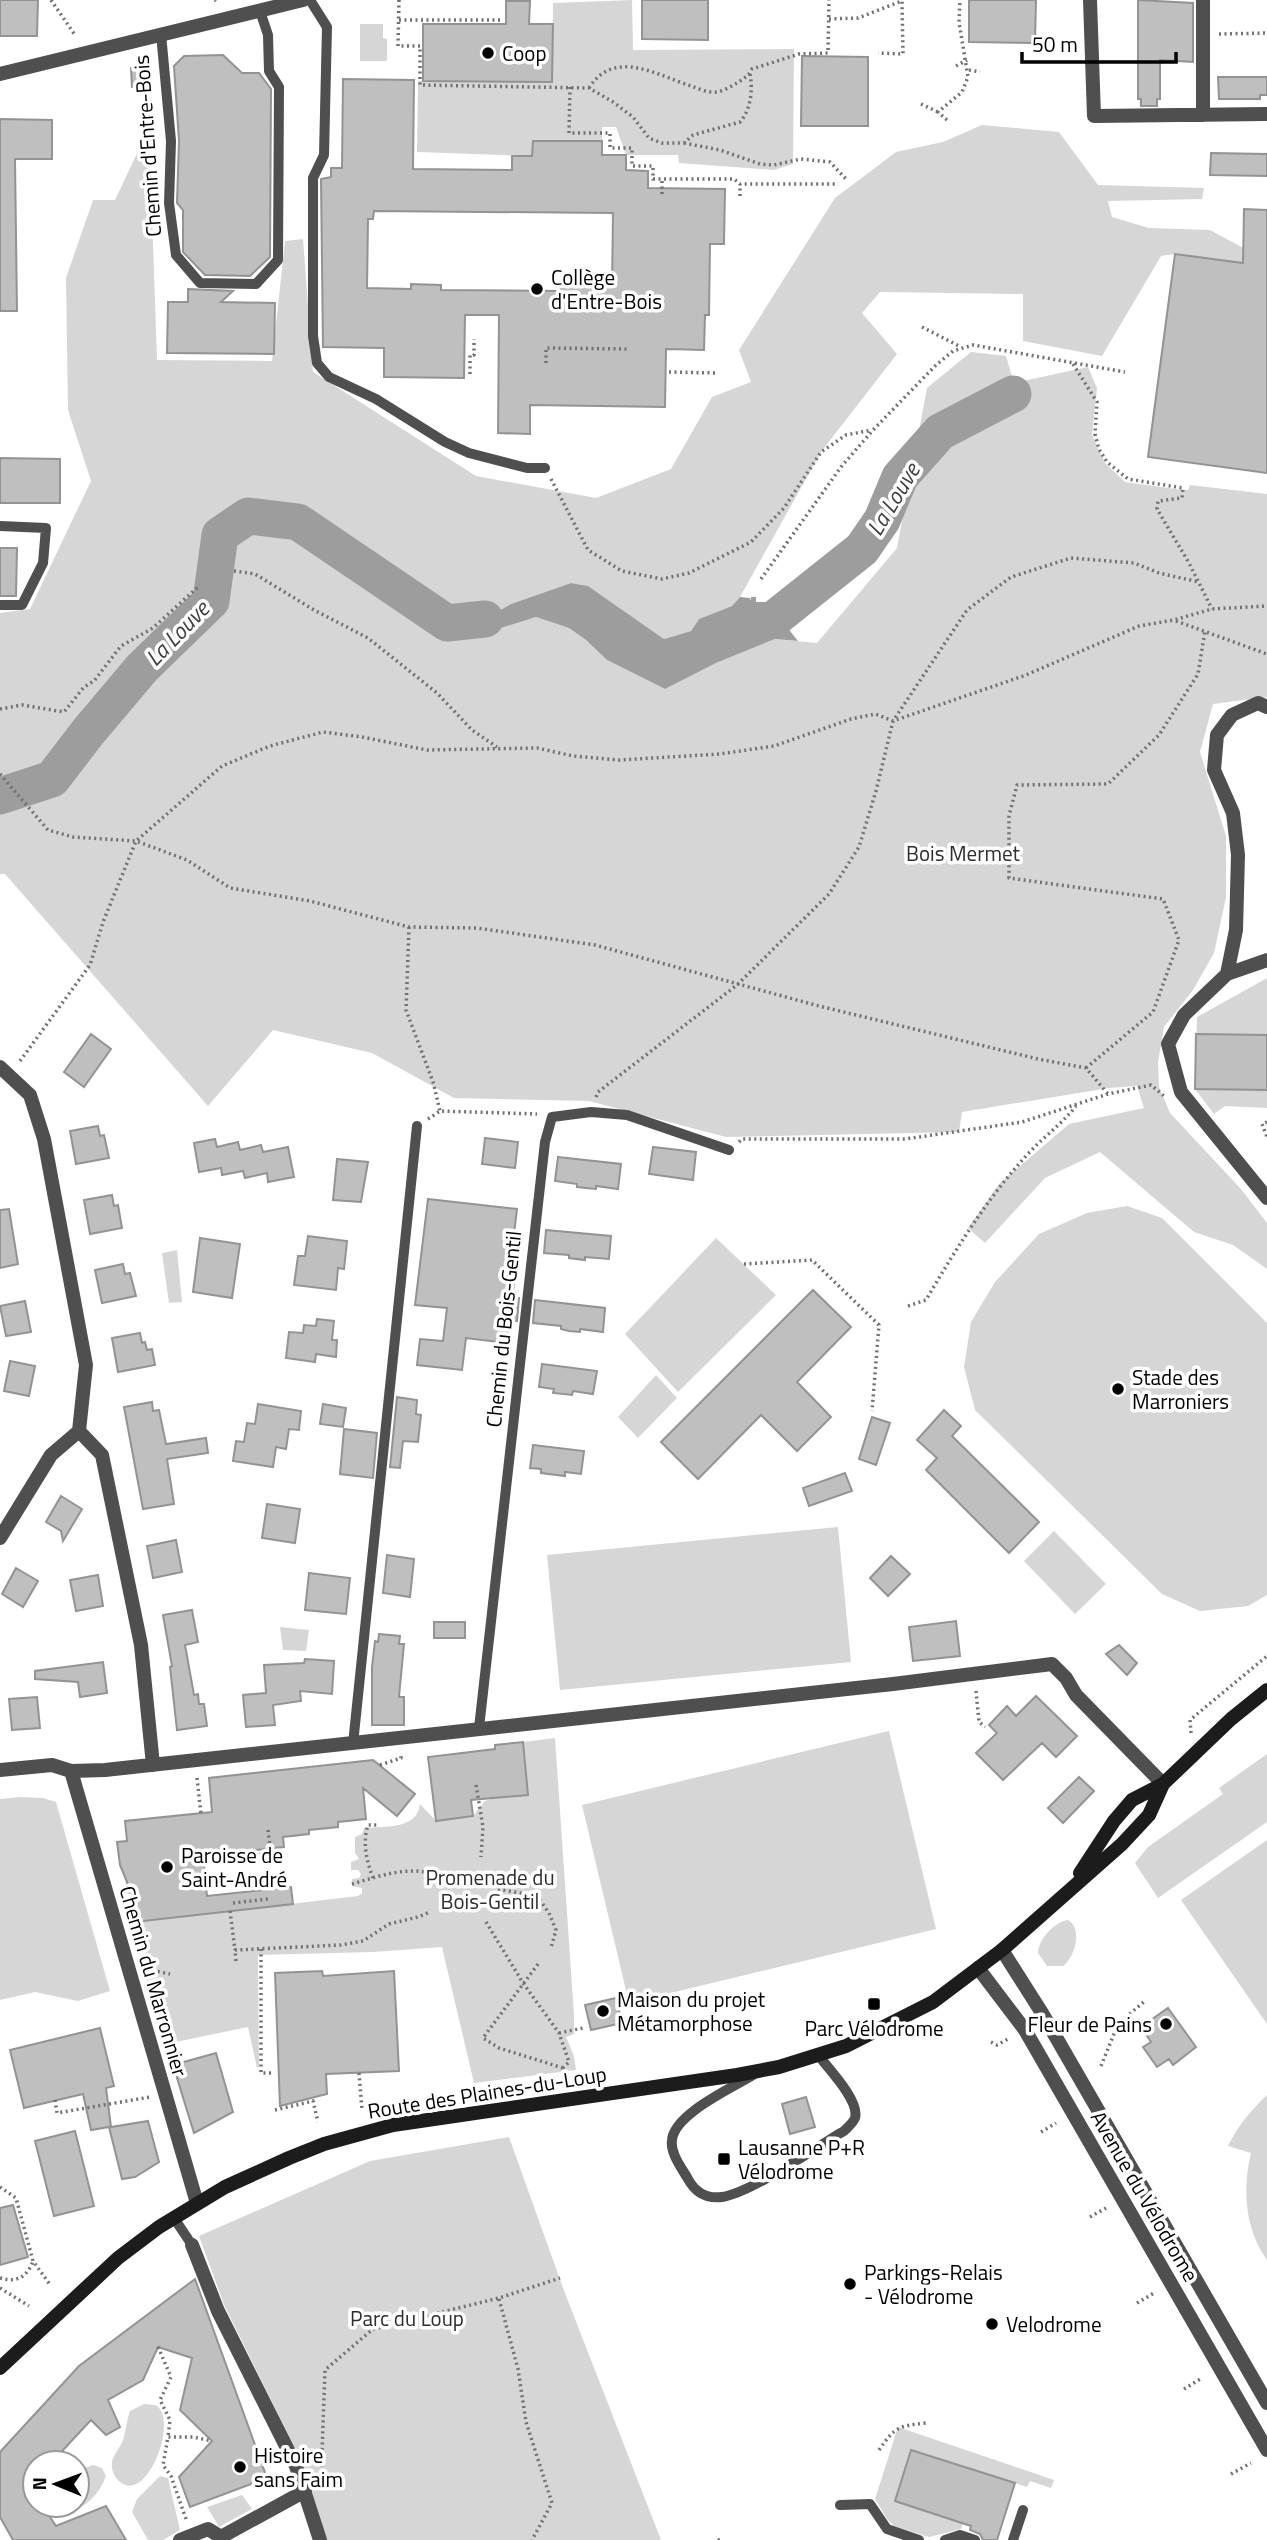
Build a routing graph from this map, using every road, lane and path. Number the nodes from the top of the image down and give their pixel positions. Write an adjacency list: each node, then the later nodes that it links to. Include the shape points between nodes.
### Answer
1 (51, 0): 16 (path)
2 (303, 0): 9 (street, Chemin d'Entre-Bois)
3 (310, 0): 49 (lane, via 327,27 324,155 313,178 317,363 329,377 468,453)
4 (400, 0): 11 (path)
5 (829, 0): 10 (path)
6 (960, 0): 18 (path, via 959,22)
7 (1090, 0): 29 (street, via 1094,116)
8 (1203, 0): 15 (street)
9 (260, 10): 14 (street, Chemin d'Entre-Bois); 14 (lane, Chemin d'Entre-Bois, via 268,35 269,71 279,87 278,260 256,284 201,283 176,255)
10 (829, 19): 17 (path, via 858,18 902,1 903,54); 23 (path, via 828,53 799,54 752,69)
11 (399, 20): 12 (path); 24 (path, via 398,46 420,46 420,85)
12 (502, 20)
13 (1267, 33): 15 (path)
14 (161, 34): 22 (street, Chemin d'Entre-Bois)
15 (1203, 34): 29 (street)
16 (75, 36)
17 (878, 54)
18 (967, 60): 19 (path); 20 (path)
19 (956, 66)
20 (969, 70): 21 (path); 27 (path, via 962,92)
21 (980, 72)
22 (0, 74)
23 (750, 74): 25 (path, via 718,92 645,69 614,68 597,76); 31 (path, via 753,88 740,122 693,135)
24 (570, 87): 25 (path); 32 (path, via 569,133 610,133 610,148 632,148 632,166 653,166 653,179)
25 (589, 88): 31 (path, via 633,117 649,138)
26 (921, 104): 27 (path)
27 (938, 112): 30 (path)
28 (1267, 114): 29 (street)
29 (1203, 115)
30 (947, 120)
31 (684, 143): 33 (path, via 760,164 801,159 830,162)
32 (662, 179): 34 (path, via 734,179); 36 (path)
33 (846, 179)
34 (740, 184): 35 (path); 37 (path)
35 (838, 184)
36 (662, 194)
37 (740, 196)
38 (922, 327): 40 (path)
39 (474, 339): 47 (path)
40 (963, 348): 42 (path, via 973,345); 48 (path, via 936,365)
41 (630, 349): 43 (path, via 546,348)
42 (1072, 362): 45 (path); 53 (path, via 1097,402 1095,435 1107,462 1128,480 1183,488 1182,498 1158,501 1157,509)
43 (546, 363)
44 (669, 372): 46 (path)
45 (1125, 372)
46 (716, 373)
47 (470, 374)
48 (873, 430): 49 (path, via 846,435 821,452 783,508 751,542 689,573 662,579 622,571 588,550); 52 (path)
49 (545, 468)
50 (0, 526): 55 (lane, via 46,528 43,564 22,605)
51 (234, 571): 64 (path, via 255,574 368,638)
52 (761, 579)
53 (1199, 582): 57 (path); 63 (path, via 1134,563 1071,558 1011,577 967,610)
54 (200, 585): 62 (path, via 153,628 121,646 64,712 22,705)
55 (0, 605)
56 (1267, 606): 57 (path)
57 (1212, 609): 58 (path)
58 (1174, 620): 59 (path); 63 (path, via 1139,626 1026,675)
59 (1205, 631): 60 (path); 71 (path, via 1198,674 1159,735 1108,785 1017,785 1014,796 1009,816 1009,878 1163,899 1179,940 1153,1012)
60 (1267, 654)
61 (1267, 707): 69 (street, via 1258,703 1232,715 1217,735 1214,770 1233,813 1238,855 1237,930)
62 (0, 709)
63 (893, 721): 64 (path, via 875,714 774,746 720,754 619,760); 70 (path, via 859,847 829,894)
64 (497, 747): 66 (path, via 428,750 323,732 270,746 222,766)
65 (0, 774): 66 (path, via 48,830 73,837)
66 (136, 841): 67 (path, via 187,860 230,888 310,901); 72 (path, via 90,965)
67 (409, 927): 70 (path, via 477,928 595,945); 76 (path, via 406,1010)
68 (1267, 961): 69 (street)
69 (1227, 974): 83 (street, via 1184,1015 1168,1044 1181,1092)
70 (737, 985): 71 (path); 77 (path, via 598,1092)
71 (1086, 1068): 73 (path)
72 (5, 1070): 87 (street, via 30,1095 44,1139 86,1365)
73 (1108, 1094): 74 (path, via 1151,1085); 75 (path)
74 (1168, 1099)
75 (1077, 1104): 82 (path, via 1022,1122 905,1139 742,1139); 85 (path, via 990,1199 926,1300)
76 (440, 1111): 78 (path); 80 (path)
77 (591, 1112): 78 (lane); 82 (lane, via 627,1115)
78 (552, 1116): 93 (lane, Chemin du Bois-Gentil, via 545,1142)
79 (1267, 1122): 81 (path, via 1262,1124)
80 (417, 1126): 94 (lane)
81 (1267, 1138)
82 (729, 1150)
83 (1267, 1198)
84 (744, 1264): 86 (path, via 812,1260 879,1325)
85 (908, 1306)
86 (872, 1411)
87 (79, 1431): 88 (street, via 51,1455); 97 (street, via 102,1455 141,1646)
88 (0, 1538)
89 (1267, 1657): 96 (path, via 1190,1720)
90 (1267, 1690): 96 (main road, Route des Plaines-du-Loup)
91 (976, 1691): 92 (path, via 979,1722)
92 (985, 1727)
93 (474, 1729): 94 (street); 102 (street, via 1052,1664)
94 (353, 1744): 97 (street)
95 (401, 1753): 98 (path, via 401,1758)
96 (1193, 1756): 102 (main road, Route des Plaines-du-Loup)
97 (153, 1765): 100 (street)
98 (380, 1765)
99 (0, 1770): 100 (street, via 52,1765)
100 (71, 1771): 143 (street, Chemin du Marronnier)
101 (197, 1777): 104 (path)
102 (1163, 1784): 114 (main road, Route des Plaines-du-Loup, via 1145,1821); 114 (main road, Route des Plaines-du-Loup, via 1127,1805)
103 (477, 1785): 109 (path, via 483,1827)
104 (201, 1814)
105 (377, 1825): 112 (path, via 368,1825 366,1831 366,1855)
106 (268, 1830): 107 (path)
107 (271, 1853): 108 (path); 110 (path)
108 (232, 1857)
109 (481, 1857)
110 (272, 1863)
111 (437, 1875): 112 (path, via 419,1870)
112 (373, 1878): 113 (path)
113 (352, 1884)
114 (1072, 1886): 124 (main road, Route des Plaines-du-Loup)
115 (498, 1889): 121 (path, via 537,1896 556,1930)
116 (268, 1899): 117 (path)
117 (233, 1903)
118 (230, 1911): 123 (path)
119 (430, 1912): 122 (path, via 389,1924 362,1941)
120 (486, 1922): 130 (path)
121 (551, 1948)
122 (261, 1949): 123 (path); 140 (path, via 261,2073)
123 (235, 1950): 125 (path)
124 (1002, 1950): 127 (main road, Route des Plaines-du-Loup); 169 (street, Avenue du Vélodrome)
125 (236, 1961)
126 (538, 1964): 130 (path)
127 (978, 1968): 136 (main road, Route des Plaines-du-Loup, via 933,2001 880,2030); 174 (street, Avenue du Vélodrome, via 1025,2030)
128 (170, 1974): 129 (path, via 155,1971)
129 (142, 1975)
130 (523, 1983): 133 (path); 138 (path, via 483,2038 499,2048)
131 (1146, 2000): 137 (path, via 1118,2024)
132 (583, 2028): 133 (path)
133 (559, 2034): 138 (path, via 569,2062)
134 (1008, 2039): 135 (path, via 997,2045)
135 (991, 2042)
136 (818, 2055): 139 (main road, Route des Plaines-du-Loup); 139 (lane, Route des Plaines-du-Loup, via 846,2089 855,2108 854,2121 743,2191 706,2196 692,2186 671,2139 685,2117)
137 (1101, 2066)
138 (563, 2068): 142 (path)
139 (760, 2071): 151 (main road, Route des Plaines-du-Loup, via 393,2125 324,2144)
140 (273, 2073)
141 (359, 2073): 146 (path)
142 (564, 2078)
143 (165, 2094): 144 (path, via 57,2113); 151 (street, Chemin du Marronnier)
144 (55, 2101)
145 (275, 2110): 147 (path, via 313,2101)
146 (362, 2110)
147 (318, 2122)
148 (1056, 2123): 149 (path)
149 (1041, 2132)
150 (0, 2187): 156 (path, via 16,2198)
151 (197, 2203): 154 (main road, Route des Plaines-du-Loup)
152 (1106, 2208): 153 (path)
153 (1090, 2217)
154 (174, 2218): 155 (lane); 166 (main road, Route des Plaines-du-Loup, via 118,2258)
155 (192, 2245): 177 (street, via 218,2311)
156 (33, 2261): 157 (path, via 21,2278); 159 (path)
157 (0, 2278)
158 (560, 2278): 162 (path)
159 (51, 2286)
160 (0, 2288): 164 (path)
161 (1154, 2293): 163 (path)
162 (499, 2298): 177 (path, via 373,2329 325,2370 321,2480); 181 (path, via 526,2422 552,2503)
163 (1136, 2303)
164 (29, 2306)
165 (158, 2347): 171 (path, via 171,2377 160,2400 170,2420)
166 (0, 2368)
167 (1202, 2378): 168 (path)
168 (1184, 2389)
169 (1267, 2403)
170 (926, 2423): 173 (path, via 893,2430)
171 (168, 2437): 172 (path); 180 (path, via 163,2465 171,2476)
172 (212, 2441)
173 (879, 2450)
174 (1267, 2450)
175 (1251, 2463): 176 (path)
176 (1231, 2474)
177 (305, 2491): 180 (street, via 221,2537 208,2529); 182 (street)
178 (840, 2505): 184 (lane, via 870,2504 887,2529)
179 (1023, 2510): 187 (lane)
180 (186, 2538)
181 (533, 2539): 183 (path)
182 (320, 2540)
183 (540, 2540)
184 (919, 2540)
185 (945, 2540): 186 (lane, via 960,2535)
186 (975, 2540)
187 (1013, 2540)

